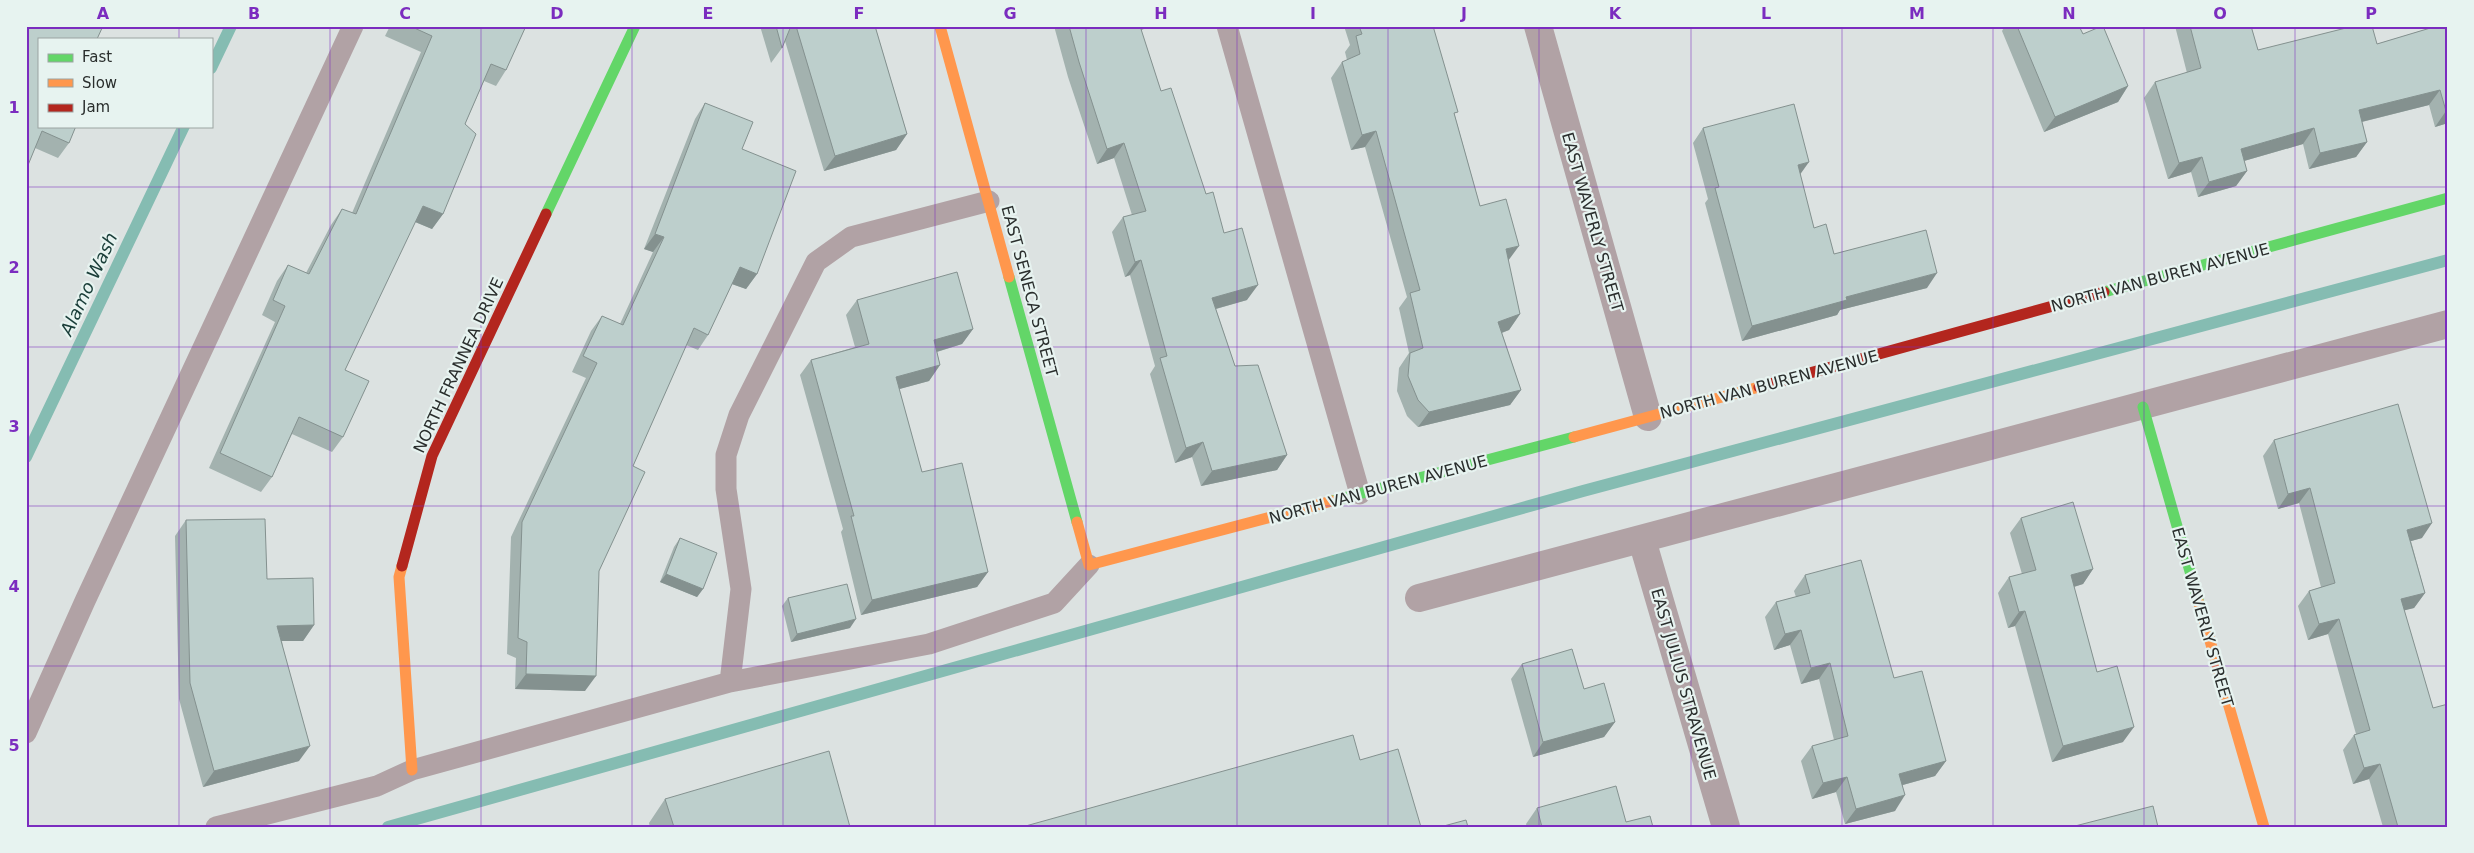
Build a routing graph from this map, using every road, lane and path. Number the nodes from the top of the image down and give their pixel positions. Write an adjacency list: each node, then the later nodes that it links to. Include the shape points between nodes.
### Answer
1 (353, 26): 16 (lane)
2 (635, 26): 17 (street, NORTH FRANNEA DRIVE, via 432,456 399,577)
3 (940, 26): 7 (street, EAST SENECA STREET)
4 (1227, 26): 11 (lane)
5 (1538, 26): 10 (street, EAST WAVERLY STREET)
6 (2448, 198): 10 (street, NORTH VAN BUREN AVENUE)
7 (989, 201): 13 (street, EAST SENECA STREET); 15 (lane, via 851,238 816,262 739,415 726,455 726,489 741,588)
8 (2448, 324): 9 (street)
9 (2143, 407): 12 (street); 20 (street, EAST WAVERLY STREET)
10 (1648, 417): 11 (street, NORTH VAN BUREN AVENUE)
11 (1360, 494): 13 (street, NORTH VAN BUREN AVENUE)
12 (1642, 540): 14 (street); 19 (street, EAST JULIUS STRAVENUE)
13 (1089, 565): 15 (lane, via 1054,603 929,644)
14 (1419, 598)
15 (730, 682): 17 (lane)
16 (26, 733)
17 (412, 770): 18 (lane, via 377,786)
18 (216, 827)
19 (1726, 827)
20 (2264, 827)

